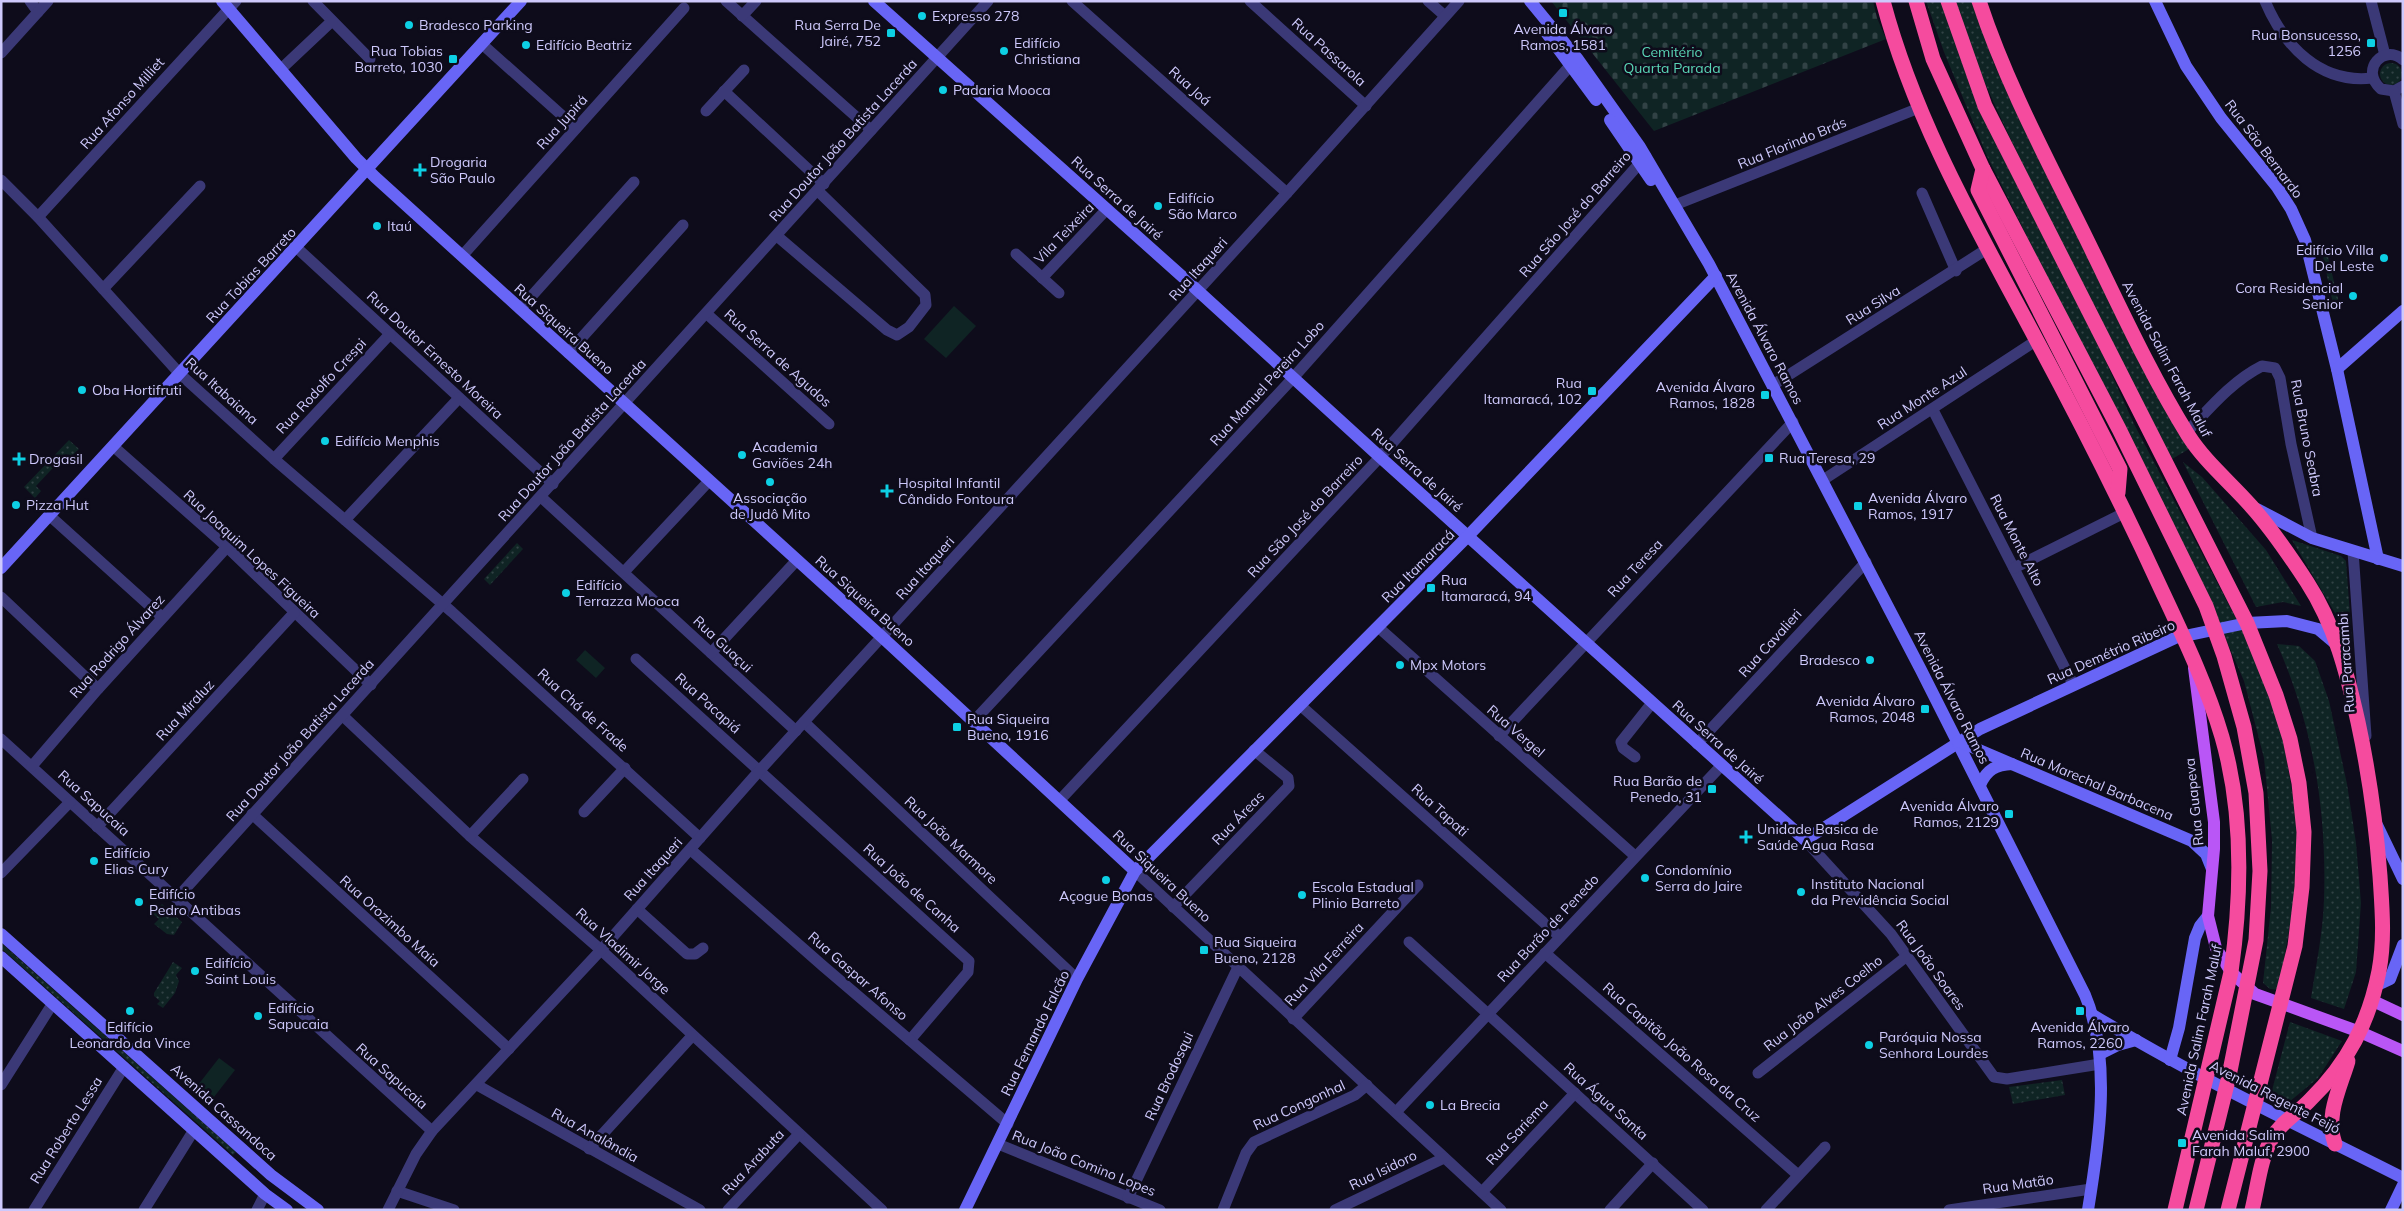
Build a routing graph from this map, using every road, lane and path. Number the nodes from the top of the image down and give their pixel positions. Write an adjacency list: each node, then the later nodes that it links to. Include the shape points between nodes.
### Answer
1 (30, 1): 23 (street)
2 (48, 1): 23 (street)
3 (313, 1): 26 (street)
4 (520, 1): 27 (main road, Rua Tobias Barreto)
5 (726, 1): 24 (street)
6 (756, 1): 24 (street)
7 (874, 1): 30 (main road, Rua Serra de Jairé)
8 (988, 1): 30 (street, Rua Doutor João Batista Lacerda)
9 (1072, 1): 52 (street, Rua Joá)
10 (1250, 1): 39 (street, Rua Passarola)
11 (1428, 1): 25 (street)
12 (1459, 1): 25 (street, Rua Itaqueri)
13 (1884, 1): 40 (highway, Avenida Salim Farah Maluf)
14 (1916, 1): 47 (highway, via 1933,59)
15 (1948, 1): 113 (highway, via 1985,106)
16 (1979, 1): 85 (highway, Avenida Salim Farah Maluf, via 1994,46 2023,111 2124,316)
17 (2155, 1): 76 (main road, Rua São Bernardo, via 2197,85 2277,187 2299,225)
18 (2265, 1): 36 (street, via 2282,35 2300,56 2330,72 2347,77)
19 (2371, 1): 29 (street)
20 (229, 4): 34 (main road, Rua Siqueira Bueno); 56 (street, Rua Afonso Milliet)
21 (1533, 6): 33 (main road, Avenida Álvaro Ramos, via 1548,21)
22 (684, 8): 43 (street, Rua Jupirá)
23 (38, 12): 28 (street)
24 (742, 16): 44 (street)
25 (1445, 16): 39 (street, Rua Itaqueri)
26 (332, 21): 31 (street); 34 (street)
27 (482, 44): 43 (street); 46 (main road, Rua Tobias Barreto)
28 (1, 53)
29 (2385, 55): 32 (street); 36 (street, via 2374,64)
30 (937, 58): 44 (street, Rua Doutor João Batista Lacerda); 55 (main road, Rua Serra de Jairé)
31 (370, 59)
32 (2403, 60)
33 (1574, 62): 45 (main road, Avenida Álvaro Ramos); 78 (street, Rua Manuel Pereira Lobo)
34 (280, 70): 46 (main road, Rua Siqueira Bueno)
35 (744, 70): 38 (street)
36 (2372, 78): 37 (street, via 2381,89)
37 (2398, 88): 42 (street)
38 (724, 92): 41 (street); 51 (street)
39 (1366, 106): 52 (street, Rua Itaqueri)
40 (1919, 108): 54 (street, Rua Florindo Brás); 61 (highway, Avenida Salim Farah Maluf)
41 (706, 111)
42 (2403, 124)
43 (576, 128): 63 (street, Rua Jupirá)
44 (871, 130): 51 (street, Rua Doutor João Batista Lacerda)
45 (1643, 160): 54 (main road, Avenida Álvaro Ramos); 58 (main road, Avenida Álvaro Ramos, via 1675,217); 87 (street, Rua São José do Barreiro)
46 (368, 170): 60 (main road, Rua Tobias Barreto); 63 (main road, Rua Siqueira Bueno)
47 (1983, 170): 92 (highway, via 1978,190 2120,469); 115 (highway, via 2119,429)
48 (1, 180): 56 (street, Rua Itabaiana)
49 (634, 182): 70 (street)
50 (200, 186): 67 (street)
51 (821, 188): 59 (street, Rua Doutor João Batista Lacerda); 59 (street, via 925,295 926,305 906,331 892,334)
52 (1288, 193): 68 (street, Rua Itaqueri)
53 (1922, 193): 64 (street)
54 (1675, 205): 58 (main road, Avenida Álvaro Ramos)
55 (1107, 209): 66 (street, Vila Teixeira); 68 (main road, Rua Serra de Jairé)
56 (38, 217): 67 (street, Rua Itabaiana)
57 (683, 224): 75 (street)
58 (1684, 224): 65 (main road, Avenida Álvaro Ramos)
59 (777, 236): 72 (street, Rua Doutor João Batista Lacerda)
60 (297, 248): 73 (street, Rua Doutor Ernesto Moreira); 77 (main road, Rua Tobias Barreto)
61 (1987, 249): 64 (street, Rua Silva); 74 (highway, Avenida Salim Farah Maluf)
62 (1016, 254): 66 (street, Vila Teixeira)
63 (462, 256): 70 (main road, Rua Siqueira Bueno)
64 (1956, 271): 79 (street, Rua Silva)
65 (1716, 276): 79 (main road, Avenida Álvaro Ramos); 98 (main road, Rua Itamaracá)
66 (1042, 278): 69 (street, Vila Teixeira)
67 (103, 289): 77 (street, Rua Itabaiana)
68 (1198, 291): 78 (main road, Rua Serra de Jairé); 117 (street, Rua Itaqueri)
69 (1059, 293)
70 (520, 309): 75 (main road, Rua Siqueira Bueno)
71 (2403, 311): 76 (main road)
72 (707, 314): 81 (street, Rua Doutor João Batista Lacerda); 84 (street, Rua Serra de Agudos)
73 (390, 334): 80 (street, Rua Doutor Ernesto Moreira); 88 (street, Rua Rodolfo Crespi)
74 (2037, 340): 82 (street, Rua Monte Azul); 92 (highway, Avenida Salim Farah Maluf)
75 (568, 353): 81 (main road, Rua Siqueira Bueno)
76 (2337, 369): 102 (main road, Rua São Bernardo)
77 (180, 374): 86 (main road, Rua Tobias Barreto); 88 (street, Rua Itabaiana)
78 (1293, 378): 87 (main road, Rua Serra de Jairé); 129 (street, Rua Manuel Pereira Lobo)
79 (1773, 385): 83 (main road, Avenida Álvaro Ramos)
80 (459, 398): 91 (street, Rua Doutor Ernesto Moreira); 97 (street)
81 (625, 404): 90 (main road, Rua Siqueira Bueno); 91 (street, Rua Doutor João Batista Lacerda)
82 (1933, 410): 89 (street, Rua Monte Azul); 107 (street, Rua Monte Alto)
83 (1793, 422): 89 (main road, Avenida Álvaro Ramos); 118 (street, Rua Teresa)
84 (829, 424)
85 (2187, 432): 94 (highway, Avenida Salim Farah Maluf, via 2206,459); 99 (street, Rua Bruno Seabra, via 2241,380 2262,366 2275,368 2280,378)
86 (113, 446): 96 (main road, Rua Tobias Barreto); 100 (street, Rua Joaquim Lopes Figueira)
87 (1380, 457): 98 (main road, Rua Serra de Jairé); 145 (street, Rua São José do Barreiro)
88 (274, 459): 97 (street, Rua Itabaiana)
89 (1823, 480): 104 (main road, Avenida Álvaro Ramos)
90 (709, 481): 103 (main road, Rua Siqueira Bueno); 108 (street)
91 (552, 484): 93 (street, Rua Doutor João Batista Lacerda)
92 (2118, 494): 95 (highway, Avenida Salim Farah Maluf)
93 (541, 497): 108 (street, Rua Guaçui); 110 (street, Rua Doutor João Batista Lacerda)
94 (2252, 506): 99 (main road); 119 (highway, Avenida Salim Farah Maluf, via 2307,581)
95 (2126, 512): 107 (street); 116 (highway, Avenida Salim Farah Maluf)
96 (50, 516): 106 (main road, Rua Tobias Barreto); 112 (street)
97 (345, 520): 110 (street, Rua Itabaiana)
98 (1468, 536): 114 (main road, Rua Itamaracá); 118 (main road, Rua Serra de Jairé)
99 (2312, 538): 101 (main road)
100 (226, 548): 111 (street, Rua Joaquim Lopes Figueira); 112 (street, Rua Rodrigo Álvarez)
101 (2354, 551): 102 (main road); 142 (street, Rua Paracambi)
102 (2378, 559): 105 (main road)
103 (797, 560): 117 (main road, Rua Siqueira Bueno); 120 (street)
104 (1866, 562): 133 (main road, Avenida Álvaro Ramos); 134 (street, Rua Cavalieri)
105 (2403, 566)
106 (1, 568)
107 (2014, 568): 123 (street, Rua Monte Alto)
108 (624, 572): 120 (street, Rua Guaçui)
109 (1, 597): 125 (street)
110 (444, 604): 124 (street, Rua Doutor João Batista Lacerda); 140 (street, Rua Chá de Frade)
111 (294, 613): 124 (street, Rua Joaquim Lopes Figueira); 150 (street, Rua Miraluz)
112 (162, 617): 125 (street, Rua Rodrigo Álvarez)
113 (2247, 623): 115 (main road, Rua Demétrio Ribeiro); 119 (main road, Rua Demétrio Ribeiro, via 2306,624 2323,632); 180 (highway, via 2290,739 2304,832 2295,946)
114 (1378, 627): 127 (main road, Rua Itamaracá); 131 (street, Rua Vergel)
115 (2215, 629): 116 (main road, Rua Demétrio Ribeiro); 177 (highway, via 2244,727 2256,793 2260,871 2256,940)
116 (2184, 635): 121 (highway, Avenida Salim Farah Maluf); 123 (main road, Rua Demétrio Ribeiro)
117 (882, 637): 129 (main road, Rua Siqueira Bueno); 130 (street, Rua Itaqueri)
118 (1586, 642): 126 (main road, Rua Serra de Jairé); 131 (street, Rua Teresa)
119 (2339, 646): 142 (highway, Avenida Salim Farah Maluf)
120 (711, 653): 130 (street, Rua Guaçui)
121 (2193, 656): 156 (main road, Rua Guapeva, via 2214,822); 175 (highway, Avenida Salim Farah Maluf, via 2222,738 2237,822 2238,902)
122 (636, 659): 141 (street, Rua Pacapiá)
123 (2073, 684): 133 (main road, Rua Demétrio Ribeiro)
124 (371, 685): 128 (street, Rua Doutor João Batista Lacerda)
125 (98, 689): 138 (street, Rua Rodrigo Álvarez)
126 (1652, 703): 134 (main road, Rua Serra de Jairé); 136 (street, via 1621,742 1623,748)
127 (1300, 705): 135 (main road, Rua Itamaracá); 166 (street, Rua Tapati)
128 (342, 716): 148 (street, Rua Doutor João Batista Lacerda); 151 (street, Rua Vladimir Jorge)
129 (973, 722): 145 (main road, Rua Siqueira Bueno)
130 (800, 727): 141 (street, Rua Itaqueri); 176 (street, Rua João Marmore)
131 (1499, 736): 155 (street, Rua Vergel)
132 (1, 739): 138 (street, Rua Sapucaia)
133 (1958, 741): 137 (main road, Rua Marechal Barbacena); 144 (main road, Avenida Álvaro Ramos); 153 (main road)
134 (1697, 744): 139 (main road, Rua Serra de Jairé)
135 (1254, 750): 157 (main road, Rua Itamaracá); 162 (street, Rua Áreas, via 1285,776 1289,786)
136 (1635, 757)
137 (2012, 764): 144 (main road, via 1993,768); 156 (main road, Rua Marechal Barbacena, via 2192,841 2206,854)
138 (32, 766): 146 (street, Rua Sapucaia)
139 (1721, 766): 153 (main road, Rua Serra de Jairé); 155 (street, Rua Barão de Penedo)
140 (625, 768): 147 (street); 152 (street, Rua Chá de Frade)
141 (760, 770): 152 (street, Rua Itaqueri); 187 (street, Rua João de Canha, via 969,961 968,972)
142 (2369, 772): 149 (highway, Avenida Salim Farah Maluf)
143 (522, 779): 151 (street)
144 (1980, 785): 182 (main road, Avenida Álvaro Ramos)
145 (1060, 800): 157 (main road, Rua Siqueira Bueno)
146 (70, 802): 150 (street, Rua Sapucaia); 158 (street)
147 (584, 812)
148 (252, 814): 161 (street, Rua Doutor João Batista Lacerda); 189 (street, Rua Orozimbo Maia)
149 (2376, 824): 159 (main road); 178 (highway, Avenida Salim Farah Maluf, via 2383,927)
150 (97, 826): 161 (street, Rua Sapucaia)
151 (470, 836): 170 (street, Rua Vladimir Jorge)
152 (700, 838): 154 (street, Rua Itaqueri)
153 (1805, 840): 172 (street, Rua João Soares, via 1866,905)
154 (690, 850): 163 (street, Rua Itaqueri); 187 (street, Rua Gaspar Afonso)
155 (1635, 856): 166 (street, Rua Barão de Penedo)
156 (2212, 869): 164 (main road, Rua Guapeva)
157 (1135, 871): 162 (street, Rua Siqueira Bueno); 176 (main road, Rua Fernando Falcão)
158 (1, 872)
159 (2403, 879)
160 (1418, 885): 184 (street, Rua Vila Ferreira)
161 (177, 898): 208 (street, Rua Sapucaia)
162 (1173, 907): 174 (street, Rua Siqueira Bueno)
163 (637, 909): 169 (street, via 687,954 695,954); 170 (street, Rua Itaqueri)
164 (2208, 916): 175 (main road, via 2216,948); 194 (main road, Rua Guapeva, via 2195,938)
165 (1, 934): 192 (main road, Avenida Cassandoca)
166 (1560, 937): 171 (street, Rua Barão de Penedo)
167 (1409, 942): 181 (street, Rua Água Santa)
168 (2403, 945): 178 (main road, via 2390,979)
169 (703, 948)
170 (600, 950): 186 (street, Rua Vladimir Jorge); 189 (street, Rua Itaqueri)
171 (1545, 953): 181 (street, Rua Barão de Penedo); 216 (street, Rua Capitão João Rosa da Cruz)
172 (1907, 956): 193 (street, Rua João Soares, via 1994,1077 2008,1079); 196 (street, Rua João Alves Coelho)
173 (1, 957): 179 (main road)
174 (1238, 967): 184 (street, Rua Siqueira Bueno); 223 (street, Rua Brodosqui)
175 (2231, 972): 177 (main road); 197 (highway, Avenida Salim Farah Maluf)
176 (1078, 980): 206 (main road, Rua Fernando Falcão)
177 (2247, 989): 180 (main road); 201 (highway)
178 (2373, 993): 183 (main road); 185 (highway, Avenida Salim Farah Maluf)
179 (53, 1003): 195 (main road); 198 (street)
180 (2282, 1003): 185 (main road); 203 (highway)
181 (1487, 1015): 202 (street, Rua Água Santa); 204 (street, Rua Barão de Penedo)
182 (2093, 1015): 188 (main road, Avenida Regente Feijó); 193 (main road, Avenida Álvaro Ramos)
183 (2403, 1015)
184 (1294, 1019): 200 (street, Rua Siqueira Bueno)
185 (2360, 1032): 190 (highway, Avenida Salim Farah Maluf); 191 (main road)
186 (692, 1036): 209 (street, Rua Vladimir Jorge); 213 (street)
187 (910, 1040): 206 (street, Rua Gaspar Afonso)
188 (2136, 1040): 193 (main road, via 2118,1045); 194 (main road, Avenida Regente Feijó)
189 (509, 1049): 199 (street, Rua Itaqueri)
190 (2352, 1049): 205 (highway, Avenida Salim Farah Maluf, via 2322,1089); 211 (highway, via 2332,1113 2331,1133)
191 (2403, 1051)
192 (133, 1052): 195 (main road); 228 (main road, Avenida Cassandoca, via 271,1175)
193 (2100, 1059): 219 (main road, Avenida Álvaro Ramos, via 2099,1130)
194 (2170, 1060): 197 (main road, Avenida Regente Feijó)
195 (124, 1067): 207 (main road); 224 (street, Rua Roberto Lessa)
196 (1758, 1074)
197 (2206, 1080): 201 (main road, Avenida Regente Feijó); 244 (highway, Avenida Salim Farah Maluf)
198 (1, 1085)
199 (477, 1085): 208 (street, Rua Itaqueri); 213 (street, Rua Analândia)
200 (1367, 1085): 204 (street, Rua Siqueira Bueno); 236 (street, Rua Congonhal, via 1355,1095 1254,1142 1246,1153)
201 (2226, 1090): 203 (main road, Avenida Regente Feijó); 245 (highway)
202 (1574, 1093): 215 (street, Rua Água Santa); 221 (street, Rua Sariema)
203 (2254, 1105): 205 (main road, Avenida Regente Feijó); 246 (highway)
204 (1396, 1112): 214 (street, Rua Siqueira Bueno)
205 (2286, 1121): 211 (main road, Avenida Regente Feijó); 247 (highway, Avenida Salim Farah Maluf, via 2267,1148)
206 (1008, 1124): 210 (main road, Rua Fernando Falcão)
207 (194, 1130): 222 (main road); 225 (street)
208 (432, 1130): 220 (street, Rua Itaqueri)
209 (799, 1134): 232 (street, Rua Arabuta); 233 (street, Rua Vladimir Jorge)
210 (998, 1144): 223 (street, Rua João Comino Lopes); 234 (main road, Rua Fernando Falcão)
211 (2335, 1144): 217 (main road, Avenida Regente Feijó)
212 (1825, 1147): 216 (street)
213 (589, 1150): 231 (street, Rua Analândia)
214 (1444, 1158): 221 (street, Rua Siqueira Bueno); 237 (street, Rua Isidoro)
215 (1652, 1163): 239 (street); 240 (street, Rua Água Santa)
216 (1798, 1175): 241 (street)
217 (2403, 1178)
218 (2403, 1185): 248 (main road)
219 (2091, 1188): 242 (street, Rua Matão); 243 (main road, Avenida Álvaro Ramos)
220 (397, 1191): 229 (street, Rua Itaqueri); 230 (street)
221 (1482, 1192): 238 (street, Rua Siqueira Bueno)
222 (265, 1194): 226 (street); 227 (main road)
223 (1128, 1198): 235 (street, Rua João Comino Lopes)
224 (34, 1210)
225 (144, 1210)
226 (257, 1210)
227 (287, 1210)
228 (318, 1210)
229 (388, 1210)
230 (454, 1210)
231 (700, 1210)
232 (728, 1210)
233 (882, 1210)
234 (965, 1210)
235 (1160, 1210)
236 (1223, 1210)
237 (1335, 1210)
238 (1501, 1210)
239 (1610, 1210)
240 (1703, 1210)
241 (1766, 1210)
242 (1949, 1210)
243 (2088, 1210)
244 (2176, 1210)
245 (2196, 1210)
246 (2228, 1210)
247 (2252, 1210)
248 (2391, 1210)

